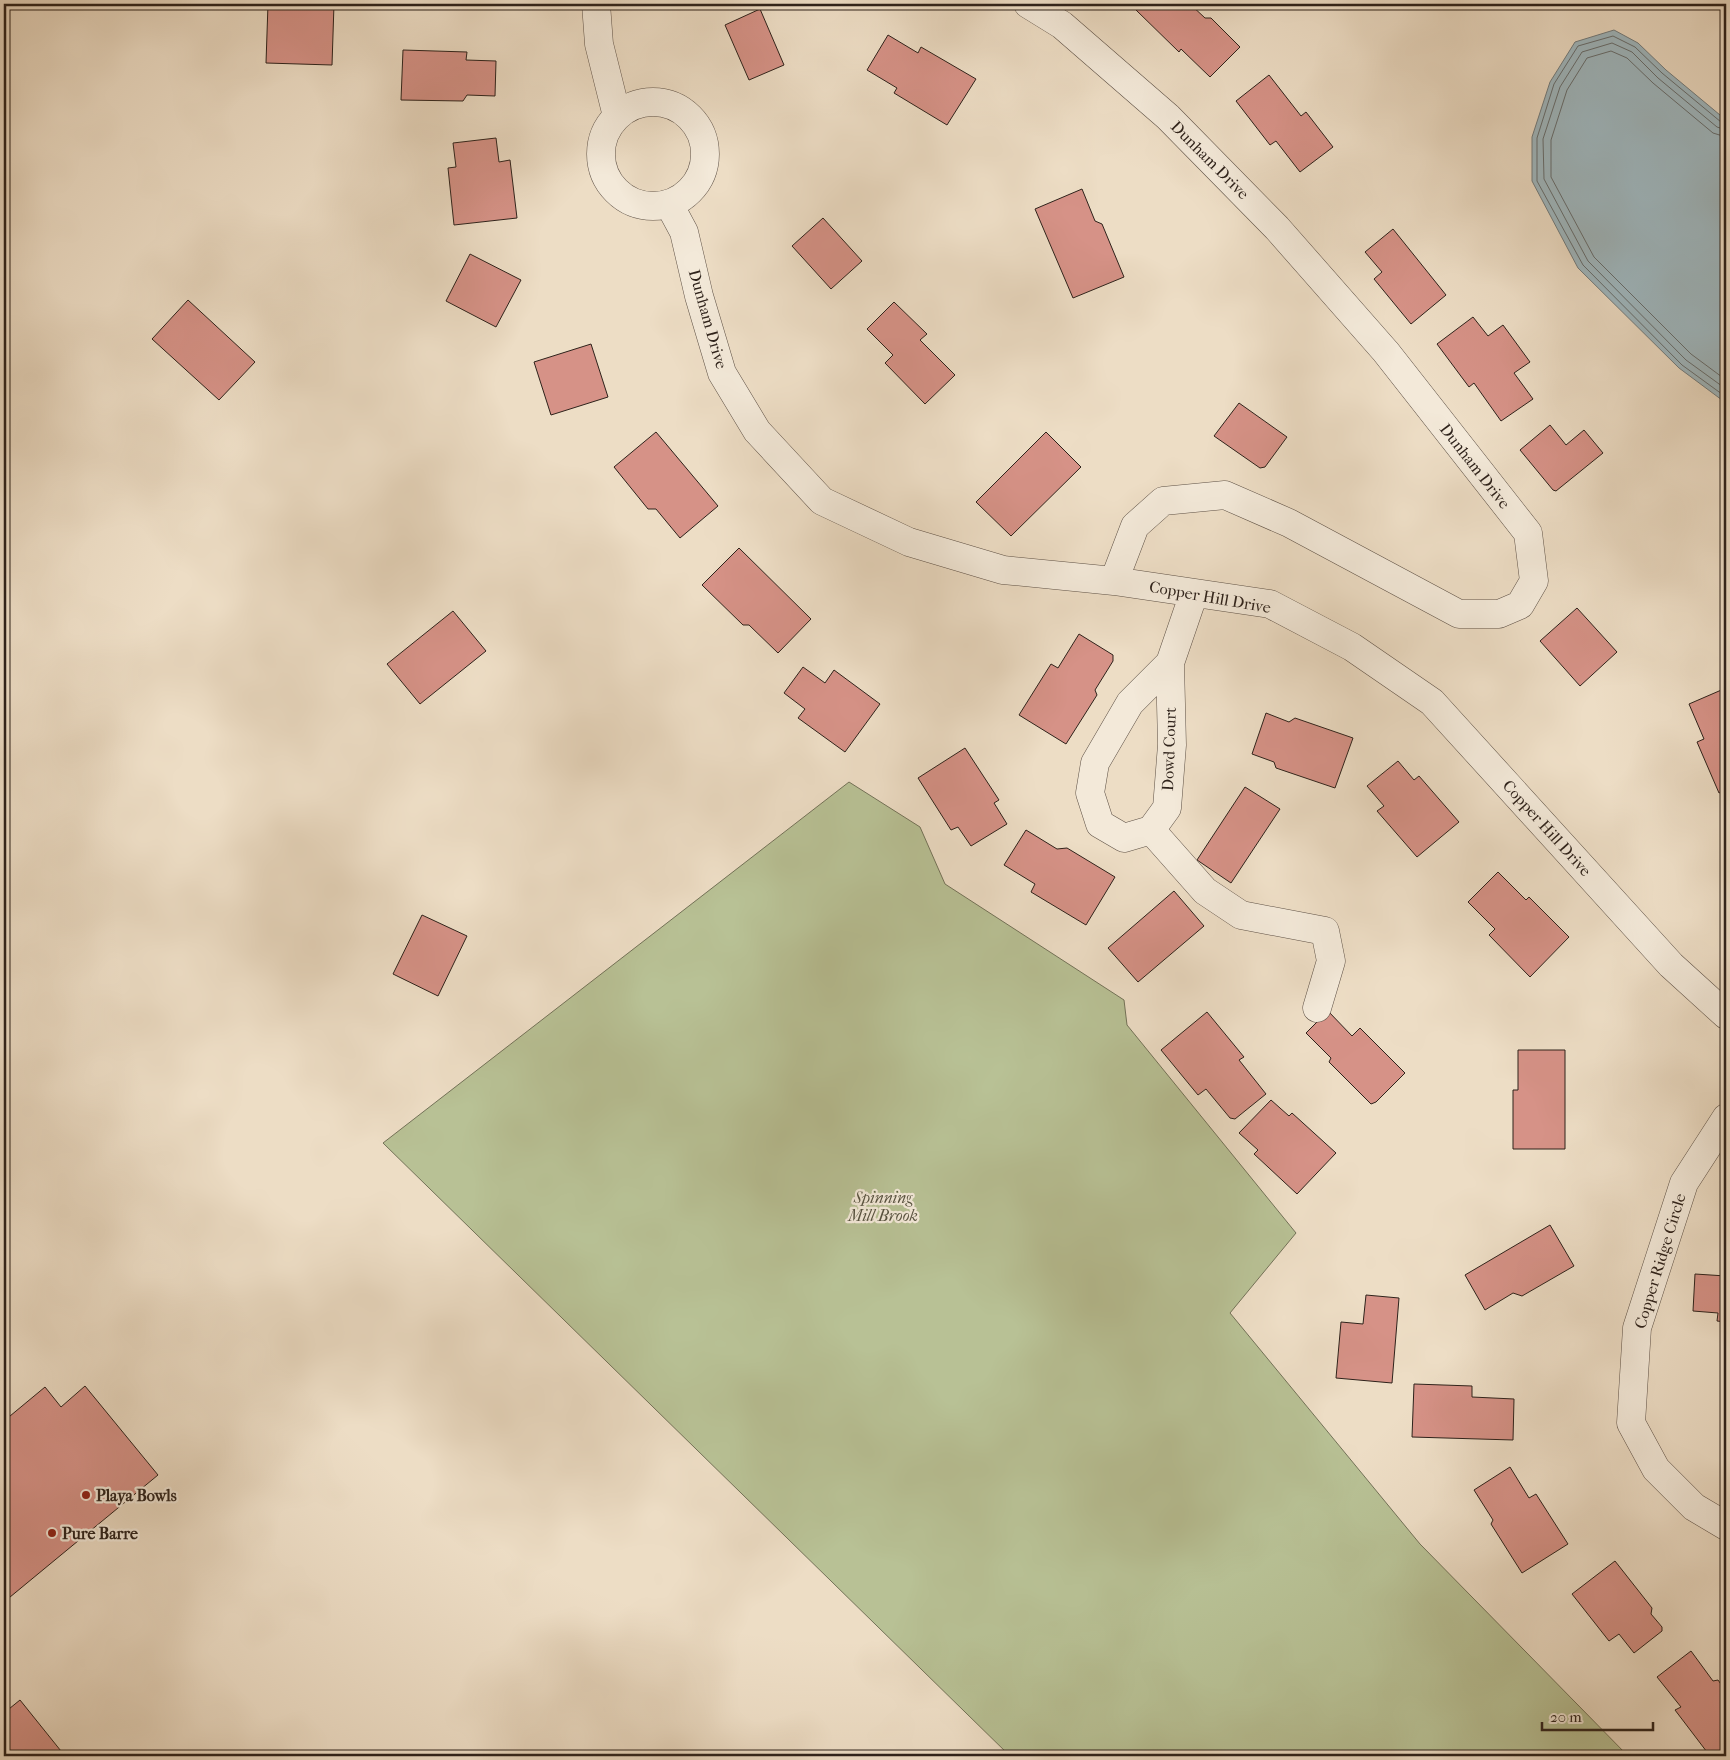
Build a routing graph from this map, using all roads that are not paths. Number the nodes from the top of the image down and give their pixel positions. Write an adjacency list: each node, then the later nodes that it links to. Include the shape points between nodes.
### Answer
1 (596, 4): 3 (street, via 599,44)
2 (1028, 4): 6 (street, Dunham Drive, via 1062,25 1168,118 1278,228 1386,352 1528,533 1534,581 1520,605 1499,614 1459,614 1289,523 1225,495 1163,501 1135,526)
3 (618, 114): 4 (street, via 605,133 601,148 606,176 625,199 654,206); 4 (street, via 649,102 666,104 694,122 702,136 705,152 703,169 684,196)
4 (669, 204): 5 (street, Dunham Drive, via 684,232 722,373)
5 (757, 431): 6 (street, Copper Hill Drive, via 822,501 909,542 1003,570)
6 (1114, 581): 7 (street, Copper Hill Drive)
7 (1194, 594): 8 (street, Dowd Court); 11 (street, Copper Hill Drive, via 1270,604 1352,647 1432,702 1671,965)
8 (1170, 663): 9 (street, Dowd Court, via 1172,745 1167,808); 9 (street, Dowd Court, via 1130,703 1095,763 1090,793 1100,824 1124,838)
9 (1151, 830): 10 (street, via 1205,890 1241,915 1325,930 1331,961)
10 (1317, 1008)
11 (1726, 1015)
12 (1726, 1118): 13 (street, Copper Ridge Circle, via 1684,1183 1637,1328 1631,1422 1656,1469 1694,1507)
13 (1726, 1526)

